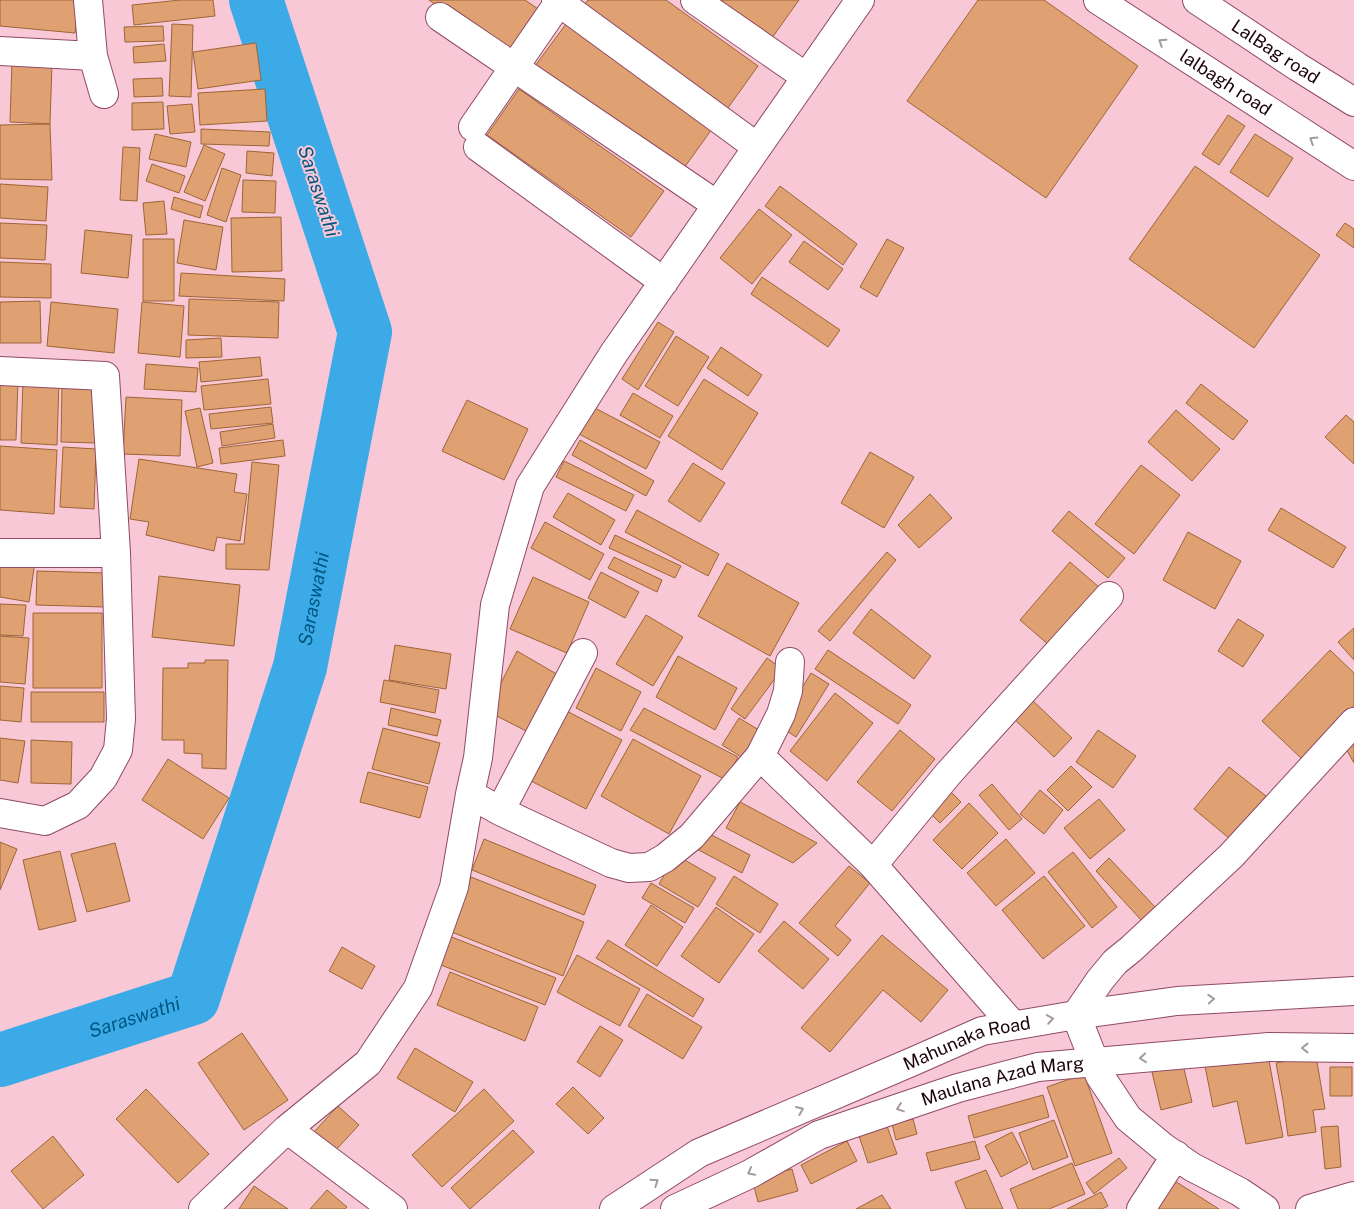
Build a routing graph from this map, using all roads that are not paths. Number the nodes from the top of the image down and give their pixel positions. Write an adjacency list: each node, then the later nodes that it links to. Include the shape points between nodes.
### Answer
1 (88, 0): 9 (street)
2 (695, 0): 11 (street)
3 (860, 0): 11 (street)
4 (1098, 0): 15 (street, lalbagh road, one-way to 4)
5 (1197, 0): 13 (street, LalBag road)
6 (558, 1): 10 (street); 14 (street)
7 (440, 17): 10 (street)
8 (0, 51): 9 (street)
9 (93, 56): 12 (street)
10 (515, 68): 16 (street); 17 (street, via 476,137)
11 (806, 77): 14 (street)
12 (104, 94)
13 (1354, 102)
14 (757, 147): 16 (street)
15 (1354, 166)
16 (717, 205): 17 (street)
17 (664, 282): 26 (street, via 614,353 530,486 496,605 478,758)
18 (0, 370): 20 (street, via 105,376)
19 (0, 553): 20 (street)
20 (116, 553): 28 (street, via 121,719 118,750 103,778 78,805 45,821)
21 (1109, 596): 29 (street, via 948,774)
22 (583, 653): 27 (street)
23 (790, 662): 25 (street, via 788,691 781,714)
24 (1354, 722): 31 (street, via 1231,856 1115,962)
25 (760, 756): 27 (street, via 692,836 649,867 629,868 611,863); 29 (street)
26 (470, 794): 27 (street); 35 (street, via 454,887 418,988 368,1063)
27 (500, 811)
28 (0, 813)
29 (873, 865): 32 (street)
30 (1354, 991): 31 (street, Mahunaka Road, one-way to 30, via 1177,1001)
31 (1076, 1015): 32 (street, Mahunaka Road, one-way to 31); 34 (street)
32 (1013, 1025): 40 (street, Mahunaka Road, one-way to 32, via 699,1153 982,1031)
33 (1354, 1048): 34 (street, Maulana Azad Marg, one-way to 34, via 1269,1047)
34 (1095, 1062): 36 (street, via 1100,1076 1128,1118); 41 (street, Maulana Azad Marg, one-way to 41, via 1015,1072 819,1135 750,1174)
35 (287, 1129): 38 (street); 39 (street)
36 (1176, 1155): 42 (street); 43 (street)
37 (1354, 1196): 44 (street)
38 (203, 1209)
39 (393, 1209)
40 (614, 1209)
41 (675, 1209)
42 (1141, 1209)
43 (1265, 1209)
44 (1310, 1209)

